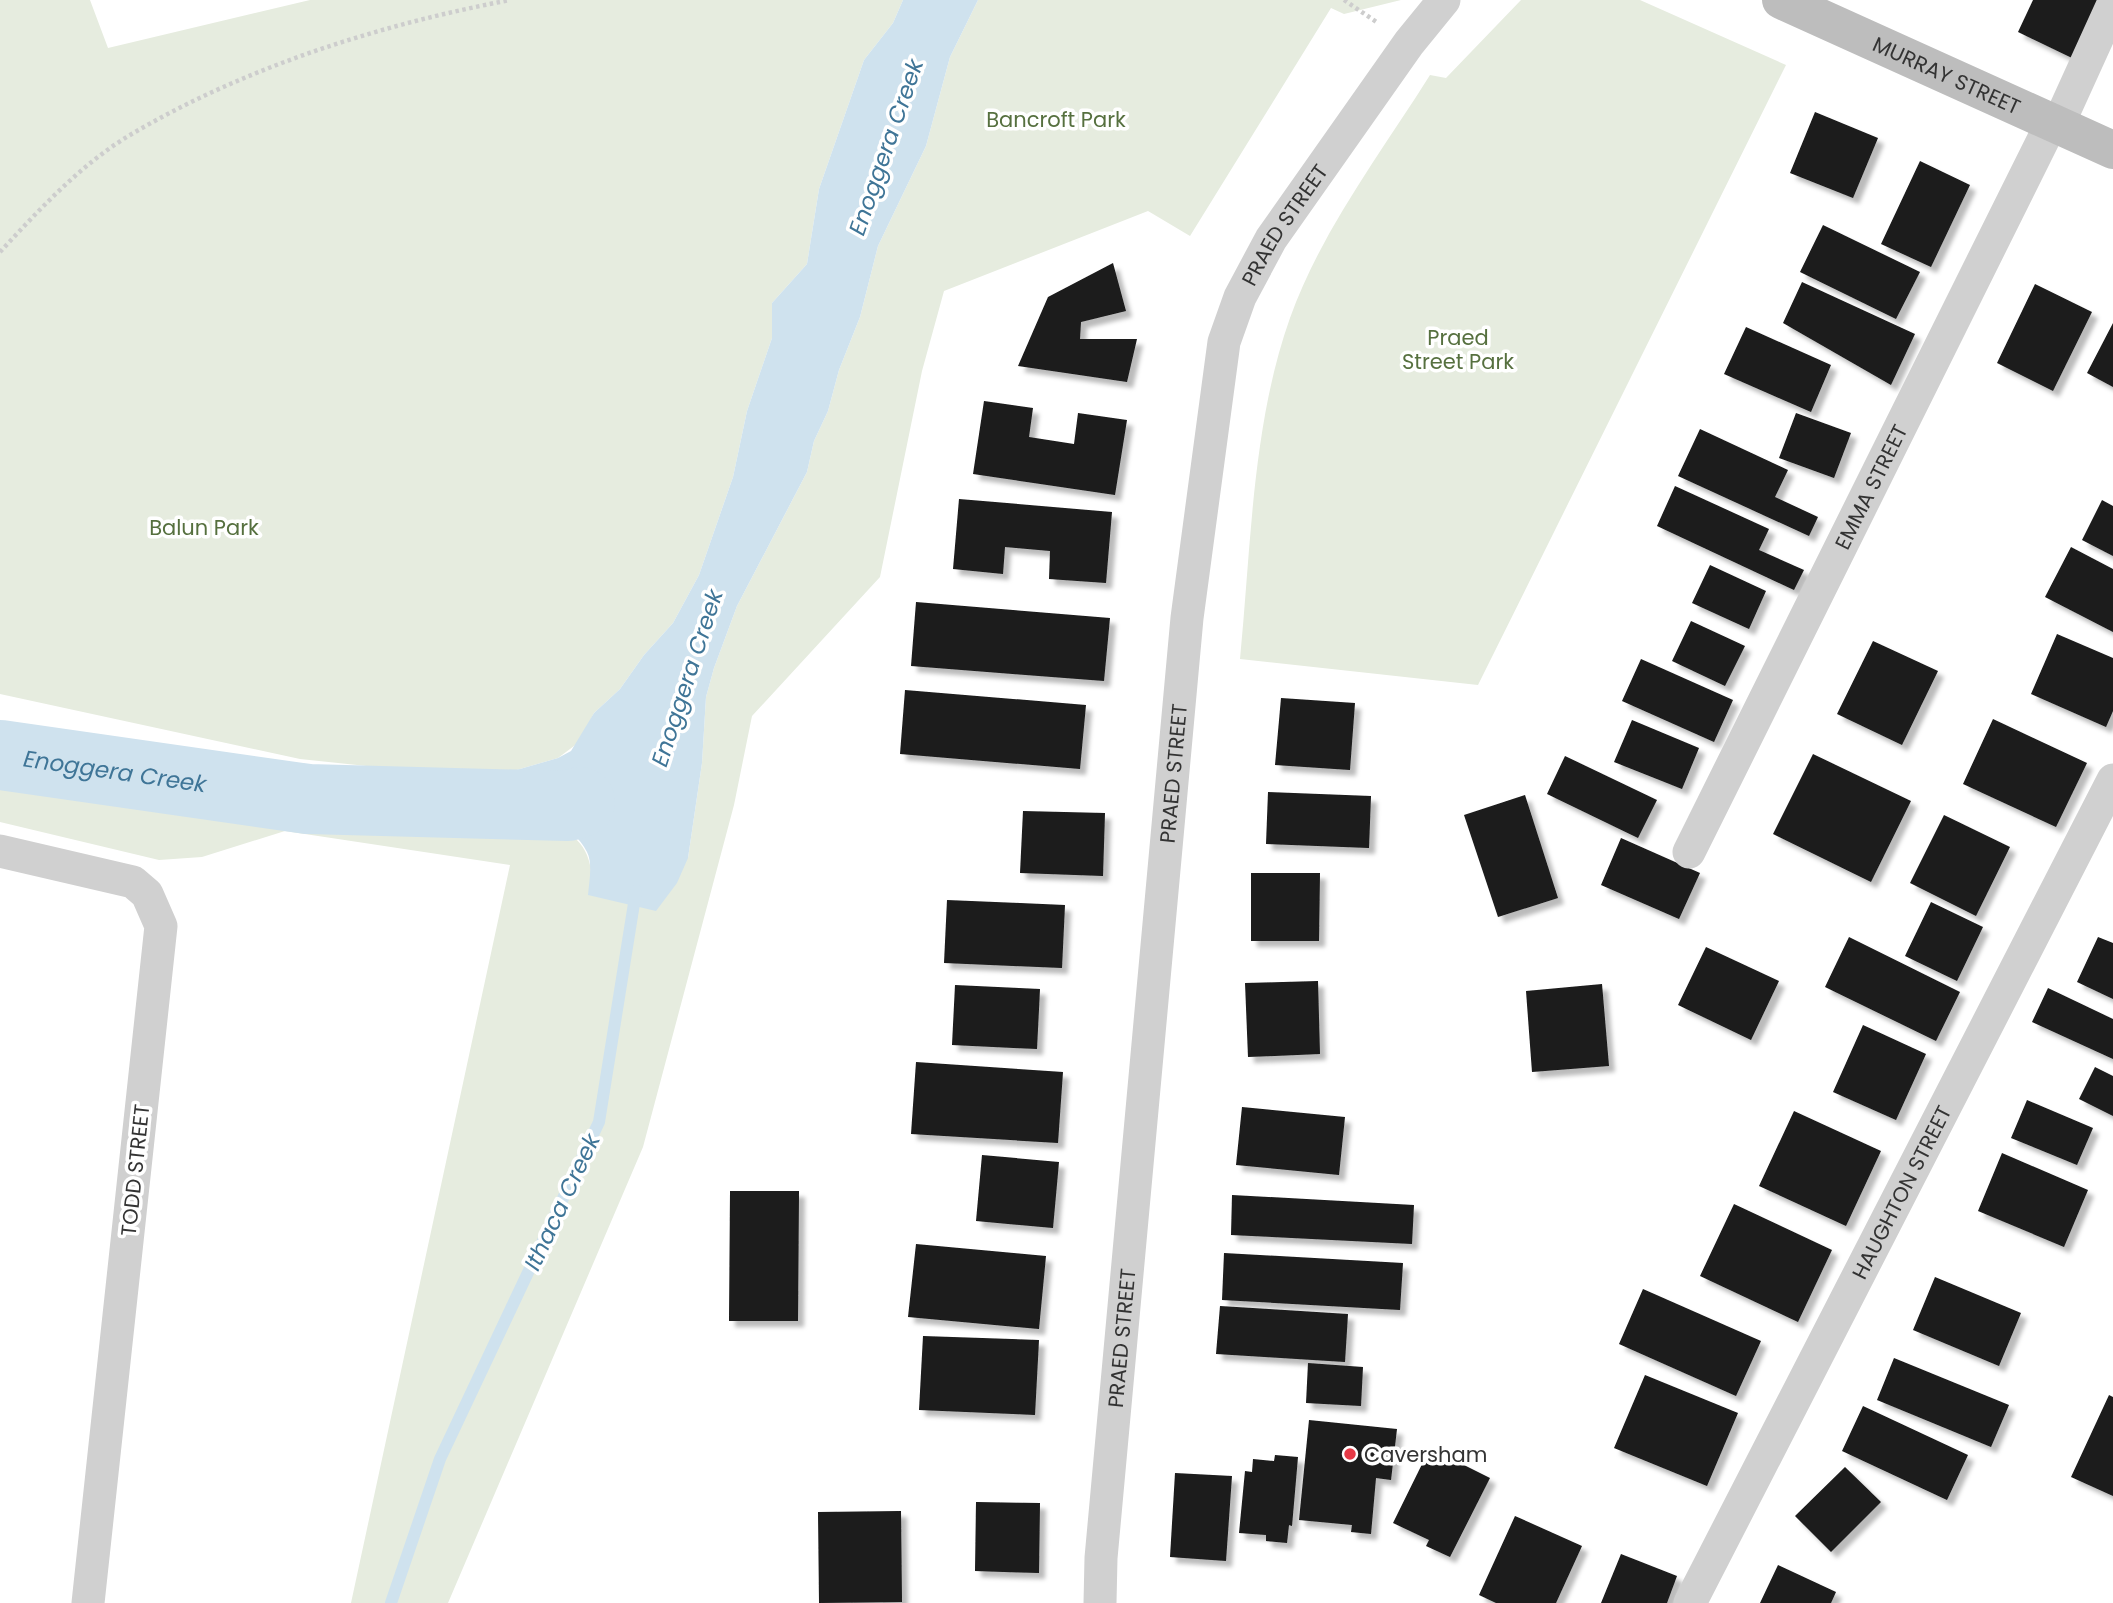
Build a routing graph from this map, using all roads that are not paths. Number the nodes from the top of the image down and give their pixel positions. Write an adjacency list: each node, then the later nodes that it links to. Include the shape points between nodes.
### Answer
1 (1781, 0): 4 (street, MURRAY STREET)
2 (1441, 3): 10 (street, PRAED STREET, via 1271,239 1240,297 1218,370 1187,618)
3 (2113, 4): 4 (street, EMMA STREET)
4 (2055, 124): 5 (street, MURRAY STREET); 8 (street, EMMA STREET)
5 (2113, 150)
6 (2113, 780): 11 (street, HAUGHTON STREET)
7 (0, 851): 9 (street, TODD STREET, via 134,882 151,900 161,926)
8 (1689, 852)
9 (88, 1603)
10 (1100, 1603)
11 (1690, 1603)

